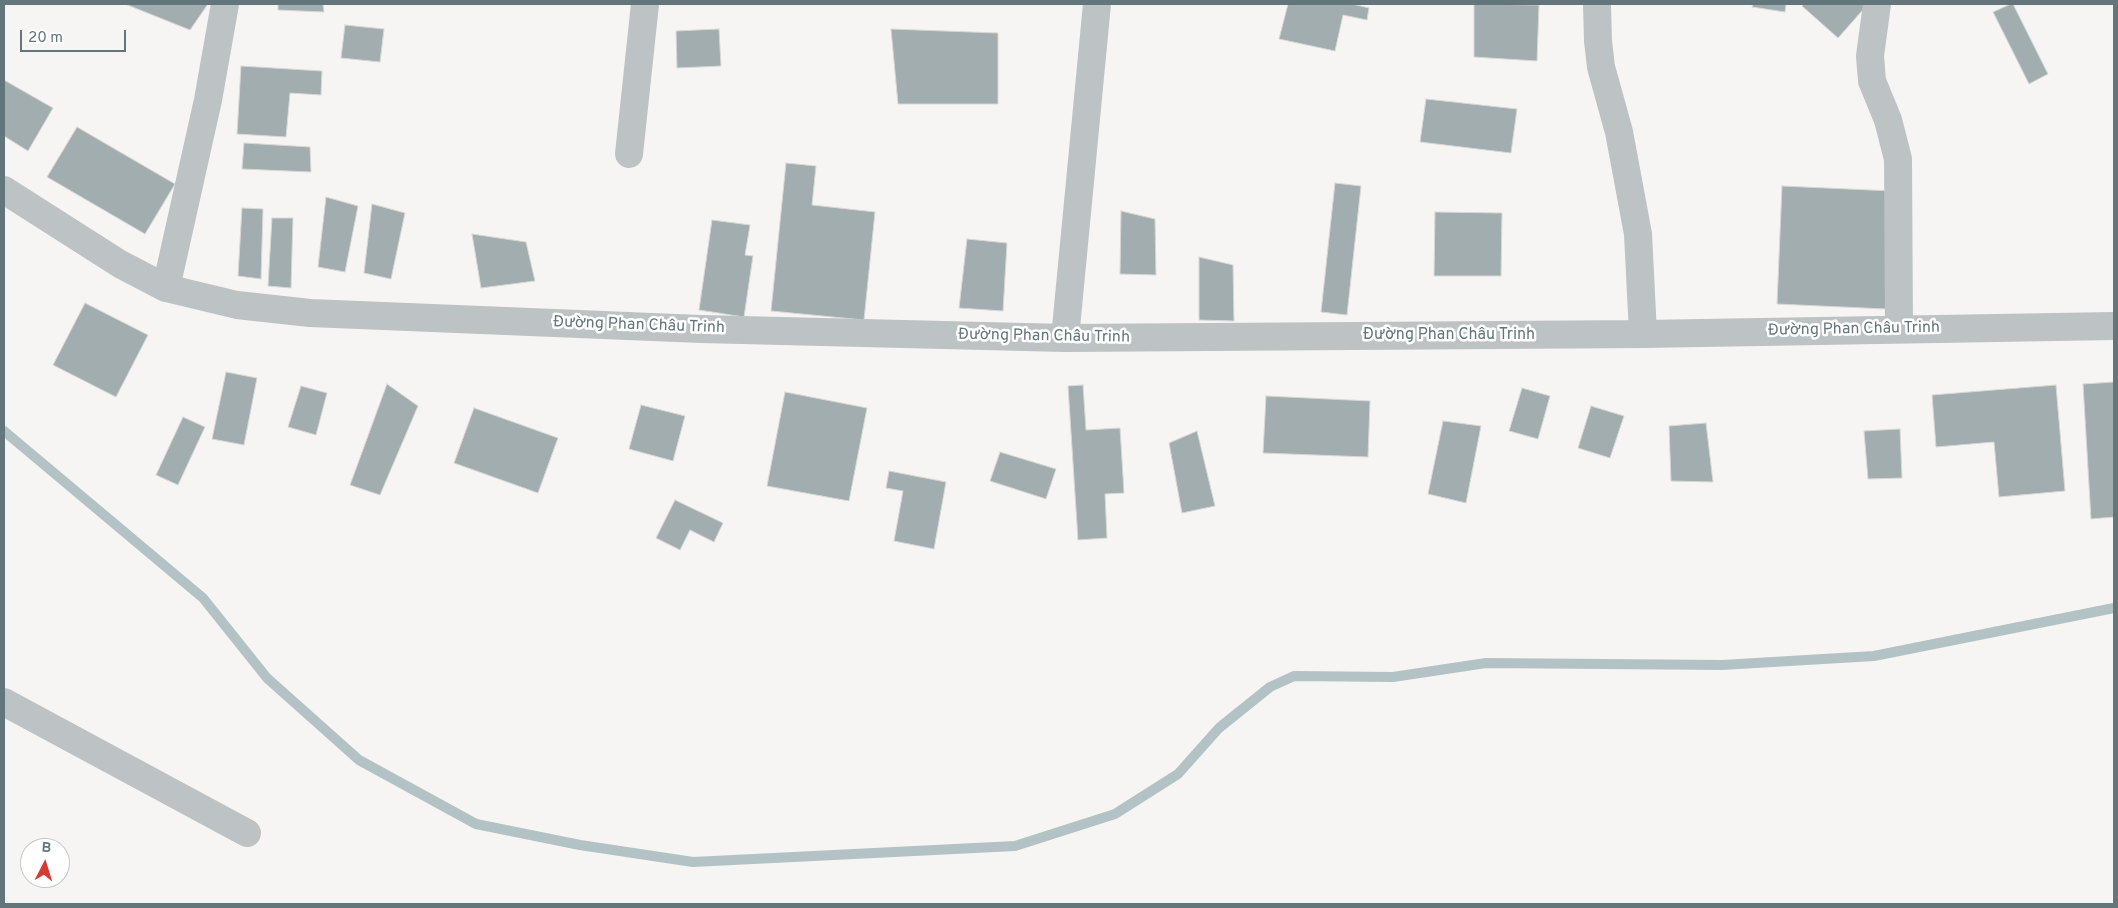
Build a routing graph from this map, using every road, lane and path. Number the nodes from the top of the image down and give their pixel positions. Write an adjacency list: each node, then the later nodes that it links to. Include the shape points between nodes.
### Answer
1 (225, 4): 8 (street, via 208,100)
2 (645, 4): 6 (street)
3 (1097, 4): 12 (street)
4 (1597, 4): 11 (street, via 1601,67 1619,132 1638,234)
5 (1877, 4): 10 (street, via 1870,56 1872,81 1888,120 1898,159)
6 (629, 154)
7 (4, 190): 8 (street, Đường Phan Châu Trinh, via 120,264)
8 (166, 288): 12 (street, Đường Phan Châu Trinh, via 237,305 310,314 701,329)
9 (2114, 326): 10 (street, Đường Phan Châu Trinh)
10 (1899, 330): 11 (street, Đường Phan Châu Trinh)
11 (1643, 334): 12 (street, Đường Phan Châu Trinh)
12 (1065, 338)
13 (4, 702): 14 (street)
14 (247, 832)

